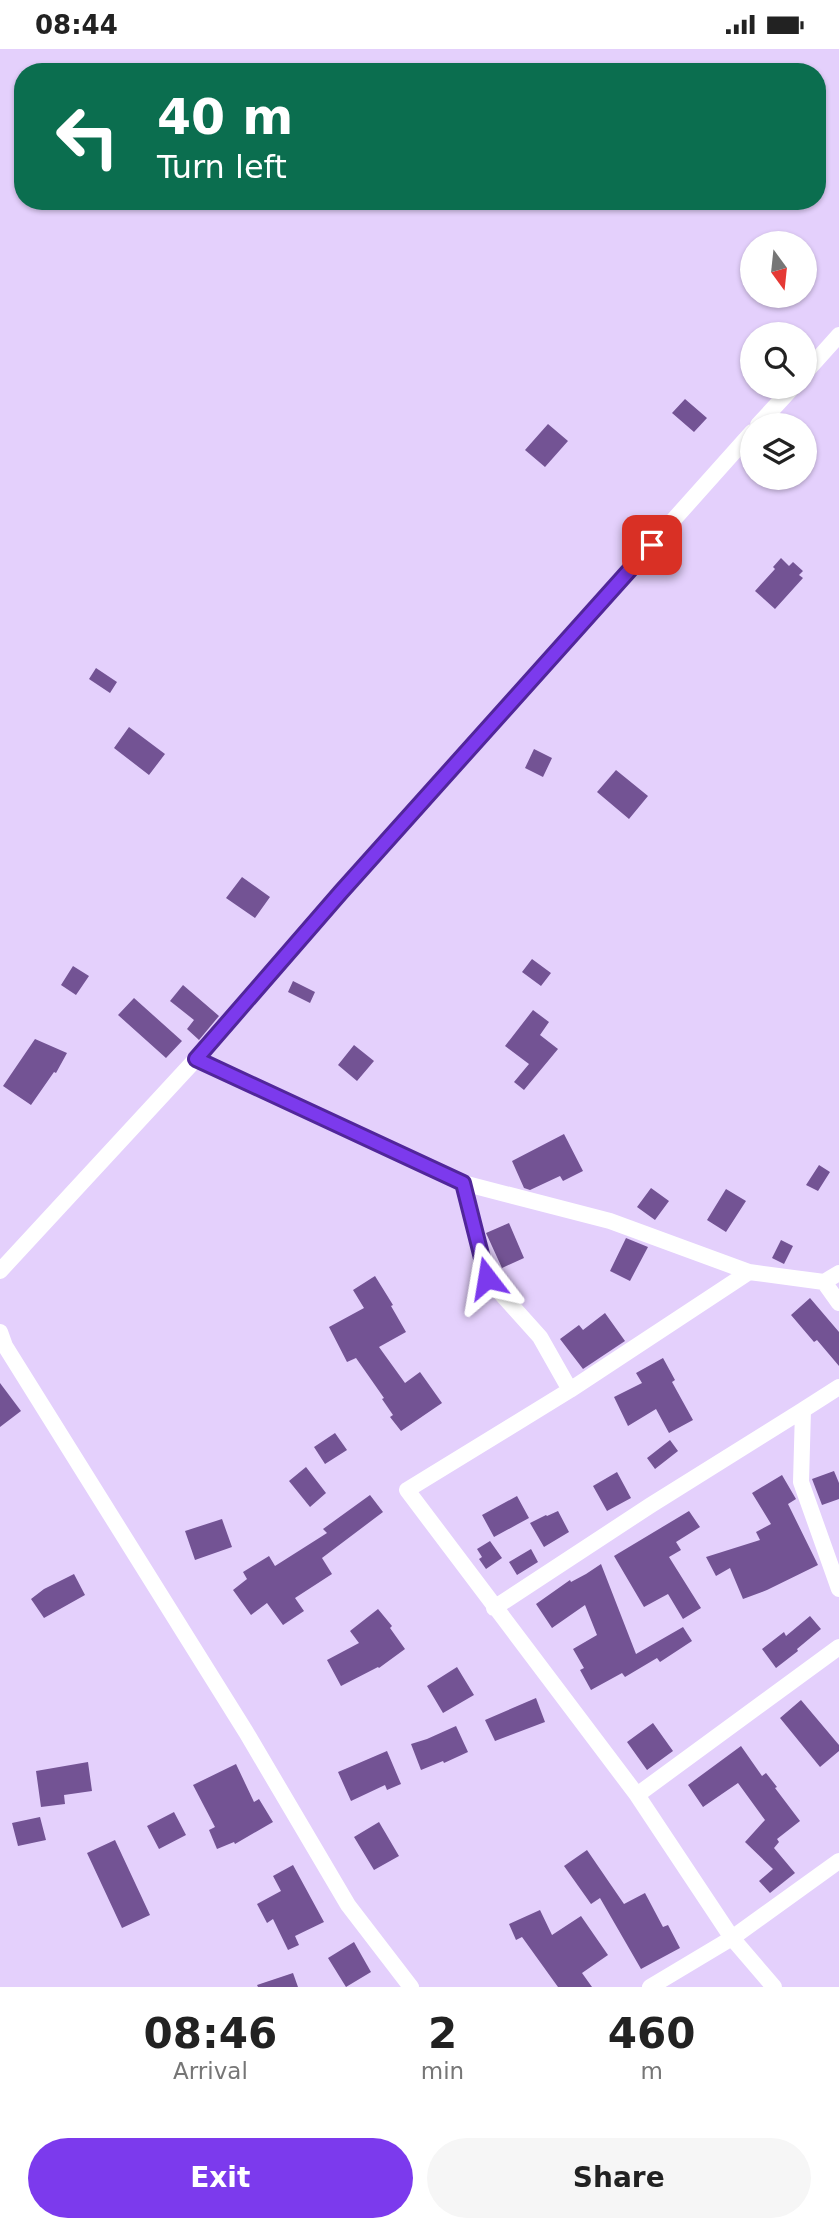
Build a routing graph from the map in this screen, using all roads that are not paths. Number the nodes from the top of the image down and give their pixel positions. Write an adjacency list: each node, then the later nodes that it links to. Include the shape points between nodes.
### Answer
1 (839, 335): 2 (street)
2 (817, 360)
3 (782, 399): 4 (street)
4 (769, 413)
5 (740, 445): 6 (street)
6 (196, 1059): 7 (street); 8 (street)
7 (463, 1183): 9 (street, via 610,1221); 15 (street, via 487,1278 540,1337)
8 (0, 1271)
9 (749, 1272): 11 (street); 15 (street)
10 (839, 1273): 11 (street)
11 (824, 1282): 12 (street)
12 (839, 1303)
13 (0, 1332): 23 (street, via 348,1905)
14 (839, 1387): 16 (street)
15 (570, 1390): 18 (street, via 407,1490)
16 (803, 1410): 17 (street, via 801,1482); 18 (street)
17 (839, 1589)
18 (494, 1608): 20 (street)
19 (839, 1647): 20 (street)
20 (637, 1795): 22 (street)
21 (839, 1861): 22 (street)
22 (732, 1938): 24 (street); 25 (street)
23 (411, 1987)
24 (650, 1987)
25 (774, 1987)

